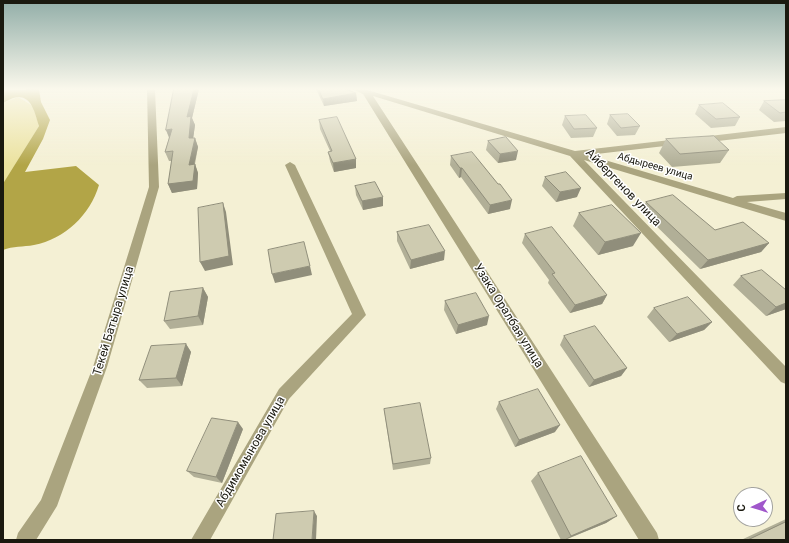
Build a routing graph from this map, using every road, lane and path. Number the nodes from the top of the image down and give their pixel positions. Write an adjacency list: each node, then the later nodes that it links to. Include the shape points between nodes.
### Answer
1 (152, 114): 11 (street, Текей Батыра улица, via 154,187 97,374 48,506)
2 (376, 114): 13 (street, Узака Оралбая улица)
3 (440, 114): 5 (street, Абдыреев улица)
4 (786, 130): 5 (street, Айбергенов улица)
5 (573, 154): 8 (street, Абдыреев улица); 10 (street, Айбергенов улица)
6 (290, 165): 12 (street, Абдимомынова улица, via 359,315 284,394)
7 (786, 196): 8 (street)
8 (729, 200): 9 (street, Абдыреев улица)
9 (786, 217)
10 (786, 378)
11 (25, 540)
12 (200, 540)
13 (650, 540)

